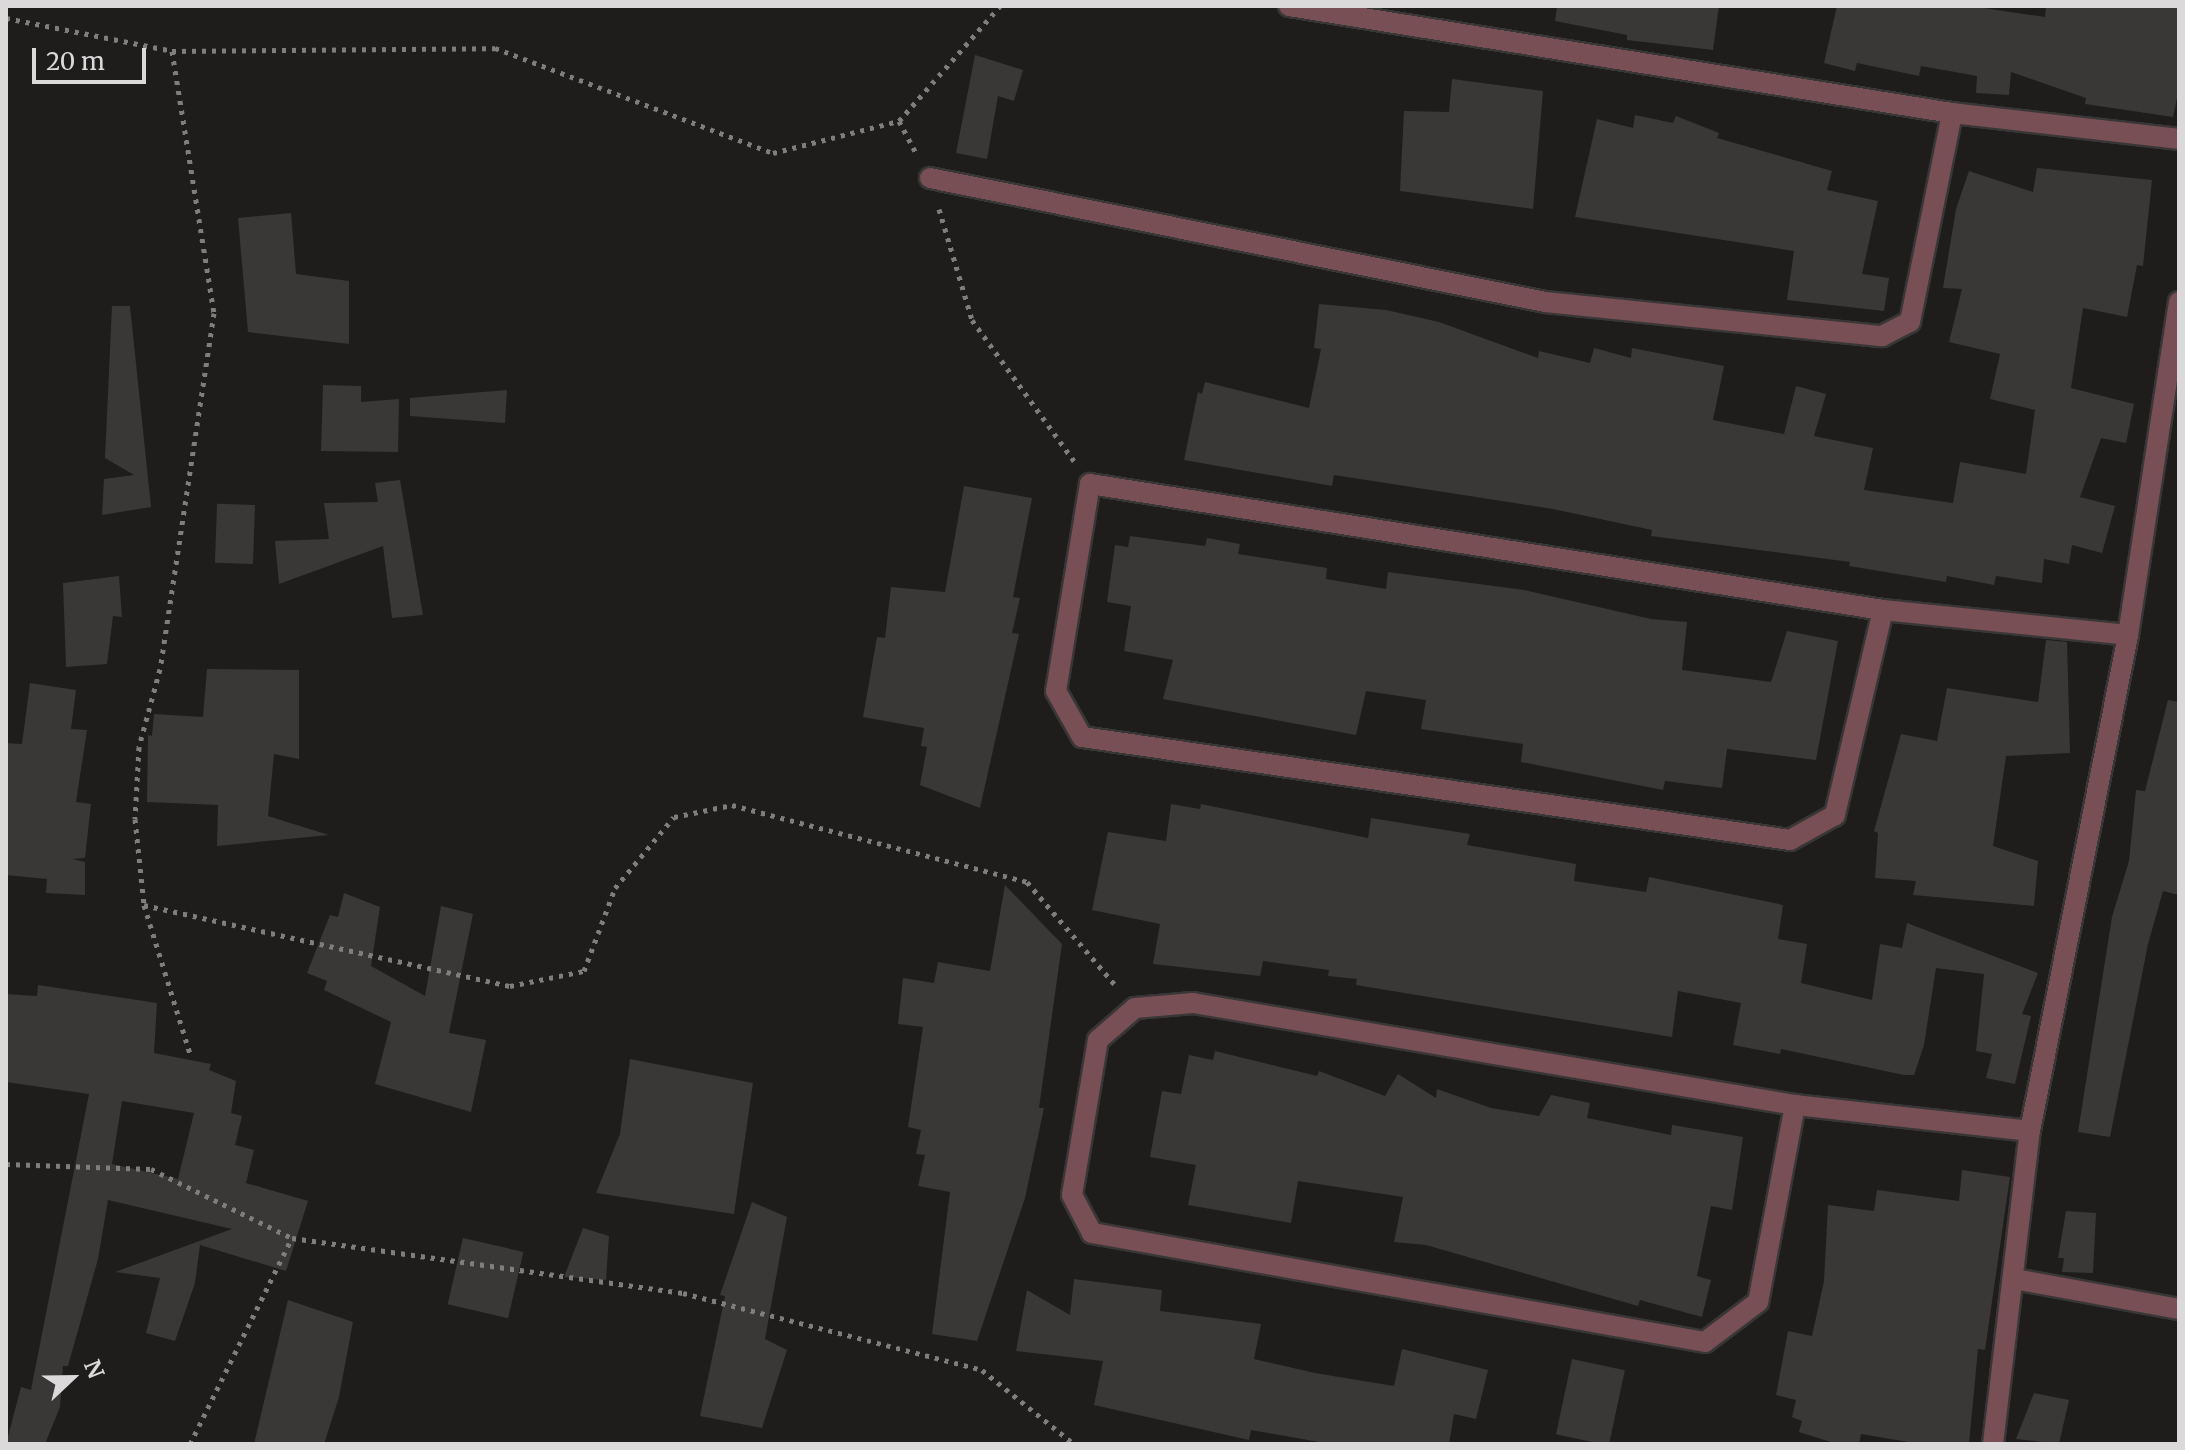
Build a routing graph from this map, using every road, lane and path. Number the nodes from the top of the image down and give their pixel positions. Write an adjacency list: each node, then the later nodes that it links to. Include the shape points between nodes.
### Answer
1 (1000, 6): 6 (path)
2 (1289, 6): 5 (street)
3 (6, 18): 4 (path)
4 (172, 51): 6 (path, via 495,48 773,153); 13 (path, via 214,313 160,669 139,747 135,819)
5 (1952, 113): 7 (street); 8 (street, via 1910,322 1882,336 1545,302)
6 (899, 121): 8 (path)
7 (2179, 139)
8 (930, 178): 10 (path, via 972,320)
9 (2179, 302): 12 (street)
10 (1090, 484): 11 (street); 11 (street, via 1056,691 1082,737 1790,840 1835,815)
11 (1883, 610): 12 (street)
12 (2128, 635): 17 (street)
13 (144, 905): 14 (path, via 510,986 584,971 615,888 674,817 732,805 1027,882); 15 (path)
14 (1135, 1008): 16 (street, via 1193,1003); 16 (street, via 1098,1040 1072,1195 1092,1233 1705,1342 1758,1302)
15 (190, 1054)
16 (1795, 1105): 17 (street)
17 (2030, 1131): 20 (street)
18 (6, 1164): 19 (path, via 151,1169)
19 (292, 1238): 22 (path); 23 (path, via 683,1293 982,1370)
20 (2014, 1279): 21 (street); 24 (street)
21 (2179, 1309)
22 (190, 1444)
23 (1074, 1444)
24 (1993, 1444)

